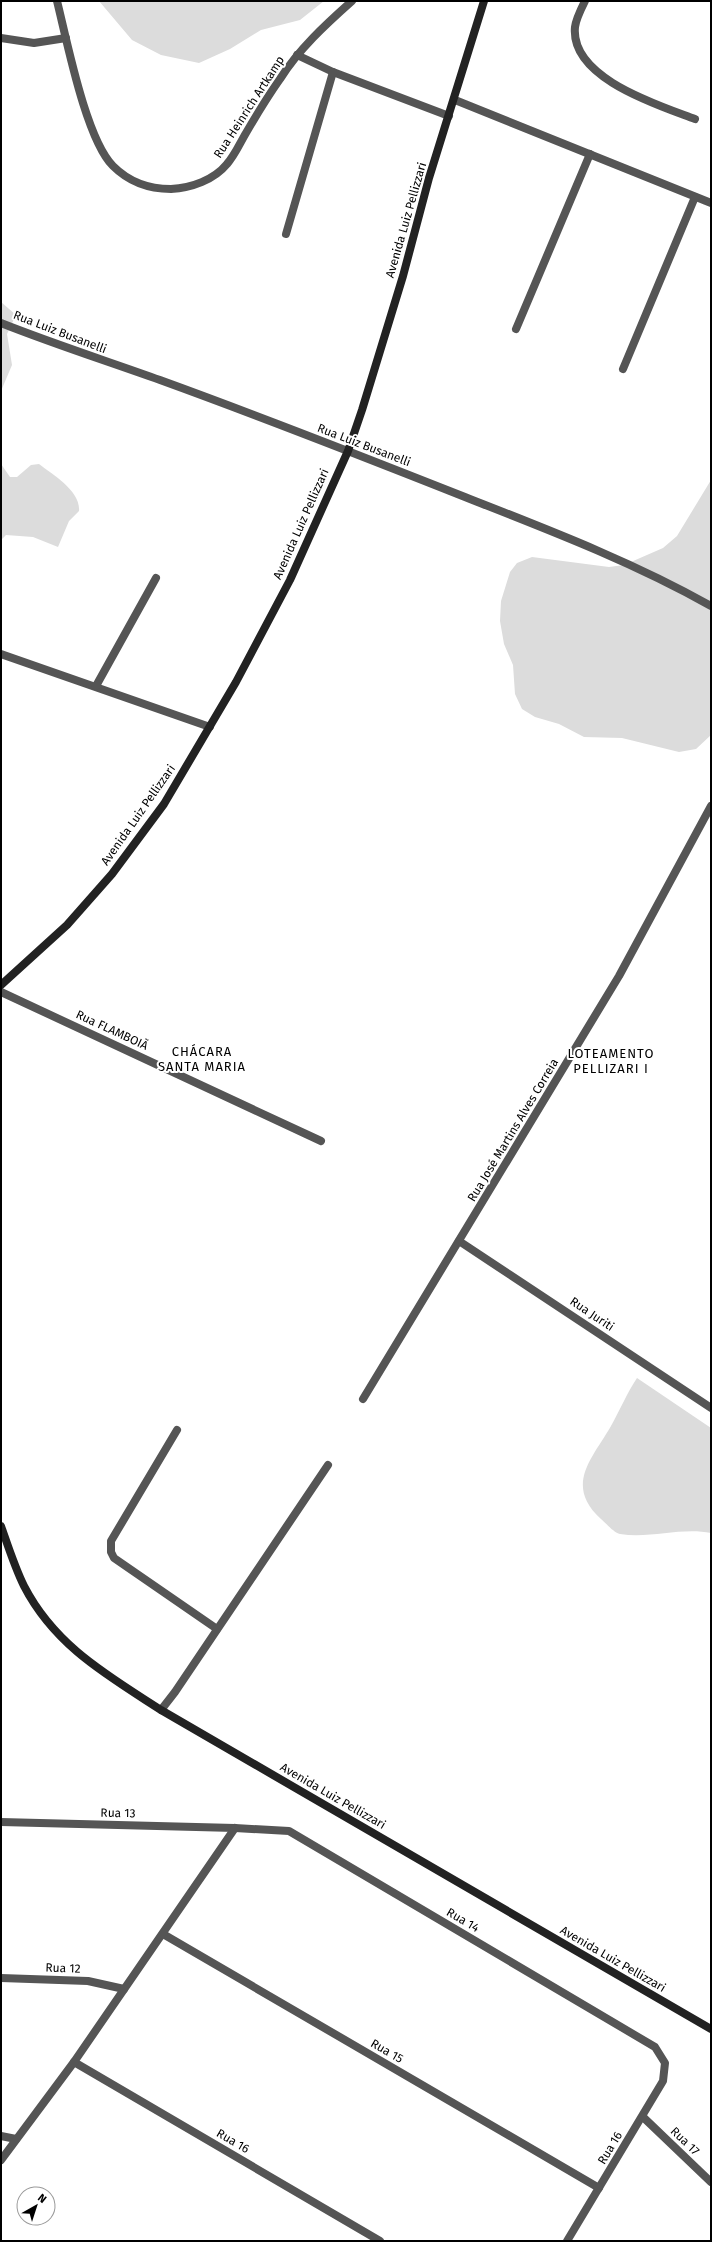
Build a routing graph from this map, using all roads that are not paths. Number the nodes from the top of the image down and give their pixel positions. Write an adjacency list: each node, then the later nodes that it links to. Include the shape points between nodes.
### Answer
1 (57, 1): 6 (street, Rua Heinrich Artkamp)
2 (352, 1): 7 (street, Rua Heinrich Artkamp, via 318,32)
3 (484, 1): 9 (main road, Avenida Luiz Pellizzari)
4 (585, 1): 11 (street, via 575,27 576,42 583,56 593,67 609,81 645,100)
5 (1, 38): 6 (street, via 34,43)
6 (66, 38): 7 (street, Rua Heinrich Artkamp, via 99,147 113,166 137,184 157,189 178,189 198,184 212,177 227,164 281,77)
7 (297, 56): 8 (street)
8 (333, 72): 10 (street); 15 (street)
9 (455, 100): 10 (main road, Avenida Luiz Pellizzari); 12 (street)
10 (450, 116): 19 (main road, Avenida Luiz Pellizzari, via 429,178 403,276)
11 (695, 119)
12 (590, 154): 13 (street); 17 (street)
13 (695, 197): 14 (street); 18 (street)
14 (711, 204)
15 (286, 234)
16 (1, 323): 19 (street, Rua Luiz Busanelli)
17 (516, 329)
18 (623, 369)
19 (348, 451): 21 (street, Rua Luiz Busanelli, via 576,540 683,590); 24 (main road, Avenida Luiz Pellizzari, via 290,580 260,640)
20 (156, 578): 23 (street)
21 (711, 606)
22 (1, 654): 23 (street)
23 (96, 686): 24 (street)
24 (210, 728): 26 (main road, Avenida Luiz Pellizzari, via 164,804 112,874 67,925)
25 (711, 806): 29 (street, Rua José Martins Alves Correia, via 619,976)
26 (1, 985)
27 (1, 992): 28 (street, Rua FLAMBOIÃ)
28 (321, 1141)
29 (459, 1240): 30 (street, Rua José Martins Alves Correia); 31 (street, Rua Juriti)
30 (363, 1399)
31 (711, 1408)
32 (177, 1430): 36 (street, via 111,1541 110,1552 114,1558)
33 (328, 1465): 36 (street)
34 (1, 1526): 35 (main road, Avenida Luiz Pellizzari)
35 (3, 1537): 37 (main road, Avenida Luiz Pellizzari, via 24,1585 37,1608 58,1635 89,1663)
36 (217, 1629): 37 (street)
37 (161, 1710): 43 (main road, Avenida Luiz Pellizzari)
38 (1, 1822): 39 (street, Rua 13)
39 (235, 1828): 40 (street); 45 (street, Rua 14, via 289,1831 655,2047)
40 (163, 1934): 42 (street); 51 (street, Rua 15)
41 (1, 1978): 42 (street, Rua 12, via 88,1980)
42 (124, 1989): 44 (street)
43 (711, 2029)
44 (74, 2062): 48 (street); 52 (street, Rua 16)
45 (665, 2063): 46 (street, Rua 16, via 663,2081)
46 (643, 2117): 50 (street, Rua 17); 51 (street, Rua 16)
47 (1, 2136): 48 (street)
48 (16, 2139): 49 (street)
49 (1, 2160)
50 (711, 2182)
51 (599, 2188): 53 (street, Rua 16)
52 (380, 2241)
53 (567, 2241)

